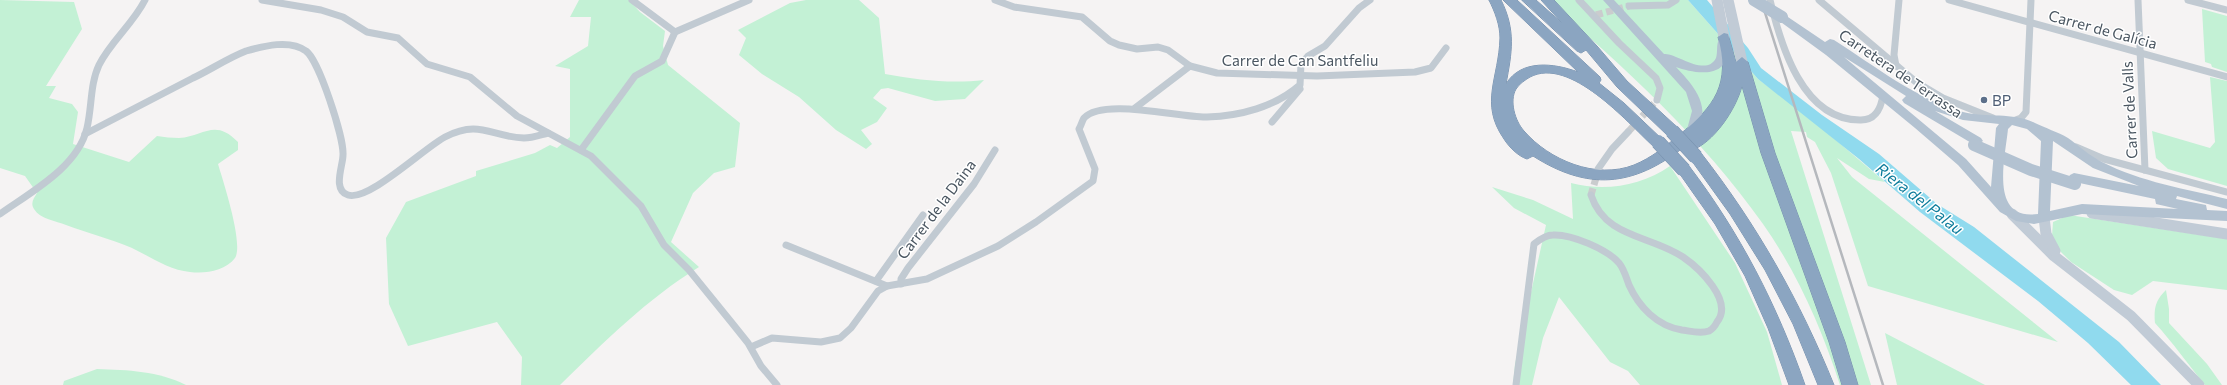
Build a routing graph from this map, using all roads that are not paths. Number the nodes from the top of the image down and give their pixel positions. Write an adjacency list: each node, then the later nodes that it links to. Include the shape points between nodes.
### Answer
1 (145, 0): 52 (street, via 137,15 98,67)
2 (262, 0): 51 (street, via 321,10 343,17 367,32 398,38 427,64 470,77 510,111)
3 (632, 0): 29 (street)
4 (749, 0): 29 (street)
5 (995, 0): 37 (street, Carrer de Can Santfeliu, via 1014,7 1082,17 1114,43 1132,48 1168,50)
6 (1370, 0): 39 (street, via 1325,46 1308,56 1301,64)
7 (1495, 0): 43 (highway, via 1506,39 1496,95 1499,118 1507,134 1520,149 1558,172 1577,179 1600,182 1626,181 1644,176 1665,164 1714,126 1727,110)
8 (1509, 0): 55 (highway, via 1604,87)
9 (1528, 0): 41 (highway)
10 (1547, 0): 41 (highway, via 1594,49)
11 (1579, 0): 45 (street, via 1656,78 1660,88)
12 (1608, 0): 32 (main road)
13 (1676, 0): 25 (street, via 1668,6)
14 (1717, 0): 31 (main road, via 1720,15)
15 (1728, 0): 31 (main road)
16 (1754, 0): 27 (main road, bridge)
17 (1760, 0): 27 (main road)
18 (1770, 0): 44 (street, via 1774,20 1798,78 1818,104 1845,118 1860,120 1873,118 1881,108)
19 (1819, 0): 38 (street)
20 (1900, 0): 38 (street, via 1894,55)
21 (1949, 0): 28 (street, Carrer de Galícia)
22 (2031, 0): 28 (street)
23 (2138, 0): 35 (street, Carrer de Valls)
24 (2188, 0): 26 (street)
25 (1628, 6)
26 (2227, 10)
27 (1781, 15): 30 (main road); 33 (main road)
28 (2030, 23): 35 (street, Carrer de Galícia); 47 (street, via 2026,112 2021,118)
29 (675, 32): 57 (street, via 662,61 635,76)
30 (1812, 32): 47 (main road, via 1925,102 1962,116); 56 (main road, Carretera de Terrassa, via 1918,107)
31 (1730, 35): 32 (main road, via 1721,59 1707,68 1678,64); 36 (main road); 43 (highway)
32 (1649, 45): 53 (main road, via 1683,79 1694,95 1698,111)
33 (1824, 45): 44 (main road); 56 (main road, Carretera de Terrassa, via 1933,122)
34 (1446, 48): 39 (street, Carrer de Can Santfeliu, via 1431,68 1424,71)
35 (2140, 52): 40 (street, Carrer de Galícia); 60 (street, Carrer de Valls)
36 (1742, 62): 43 (highway); 85 (highway, via 1768,153 1837,342)
37 (1190, 66): 39 (street, Carrer de Can Santfeliu, via 1236,75); 46 (street)
38 (1896, 66): 47 (street, via 1943,98)
39 (1300, 75): 42 (street)
40 (2227, 77)
41 (1622, 84): 84 (highway, bridge, via 1696,157 1739,212 1776,273)
42 (1300, 85): 46 (street, via 1288,95 1268,104 1219,115 1187,116); 48 (street, via 1300,89)
43 (1731, 89): 53 (highway, via 1712,114)
44 (1883, 95): 64 (main road, via 1965,165)
45 (1657, 100)
46 (1135, 108): 78 (street, via 1122,107 1095,112 1079,123 1081,137 1095,169 1093,181 1087,187 998,246 927,278)
47 (2008, 121): 49 (main road, via 2028,124); 64 (main road, via 2002,128 1997,192)
48 (1272, 122)
49 (2038, 129): 54 (main road); 73 (main road, via 2047,140)
50 (1628, 132): 59 (street)
51 (548, 133): 52 (street, via 521,138 475,129 458,131 436,142 372,190 361,195 348,195 340,185 343,163 340,139 313,58 297,47 277,45 244,52); 57 (street)
52 (86, 134): 69 (street, via 62,166)
53 (1691, 134): 55 (highway, via 1648,164 1632,171 1605,175 1583,172 1546,158 1521,136 1508,113 1507,100 1510,88 1518,78 1532,71 1551,70 1570,74 1604,94)
54 (2062, 140): 60 (street, via 2104,159); 65 (main road, via 2097,165 2117,174)
55 (1658, 142): 83 (highway, bridge, via 1712,206 1755,281 1786,350)
56 (1975, 143): 61 (main road, Carretera de Terrassa, bridge, via 2026,168)
57 (581, 150): 80 (street, via 591,156 640,206 664,245 695,277)
58 (995, 150): 78 (street, Carrer de la Daina, via 974,184 908,268 901,279)
59 (1598, 169)
60 (2145, 170): 62 (street)
61 (2075, 181): 66 (main road, Carretera de Terrassa); 68 (main road, Carretera de Terrassa, via 2126,195)
62 (2227, 192)
63 (1591, 195): 82 (street, via 1594,208 1624,232 1677,253 1702,273 1721,299 1722,311 1719,322 1710,330 1697,332 1665,326 1652,318 1640,302 1616,260 1600,249 1577,240 1554,235 1542,237 1534,244)
64 (2000, 202): 70 (main road)
65 (2227, 204)
66 (2227, 207)
67 (2068, 210): 72 (main road); 73 (main road); 74 (main road)
68 (2227, 212)
69 (0, 214)
70 (2012, 214): 73 (main road, via 2030,220); 76 (main road)
71 (922, 215): 77 (street)
72 (2227, 216)
73 (2044, 217): 76 (main road, via 2046,234 2051,246)
74 (2227, 234)
75 (786, 245): 77 (street)
76 (2069, 268): 86 (main road, via 2131,316)
77 (876, 281): 79 (street)
78 (901, 284): 79 (street)
79 (887, 286): 80 (street, via 878,291 851,328 840,338 821,342 772,338)
80 (751, 347): 81 (street, via 761,366)
81 (777, 385)
82 (1516, 385)
83 (1797, 385)
84 (1826, 385)
85 (1850, 385)
86 (2199, 385)

